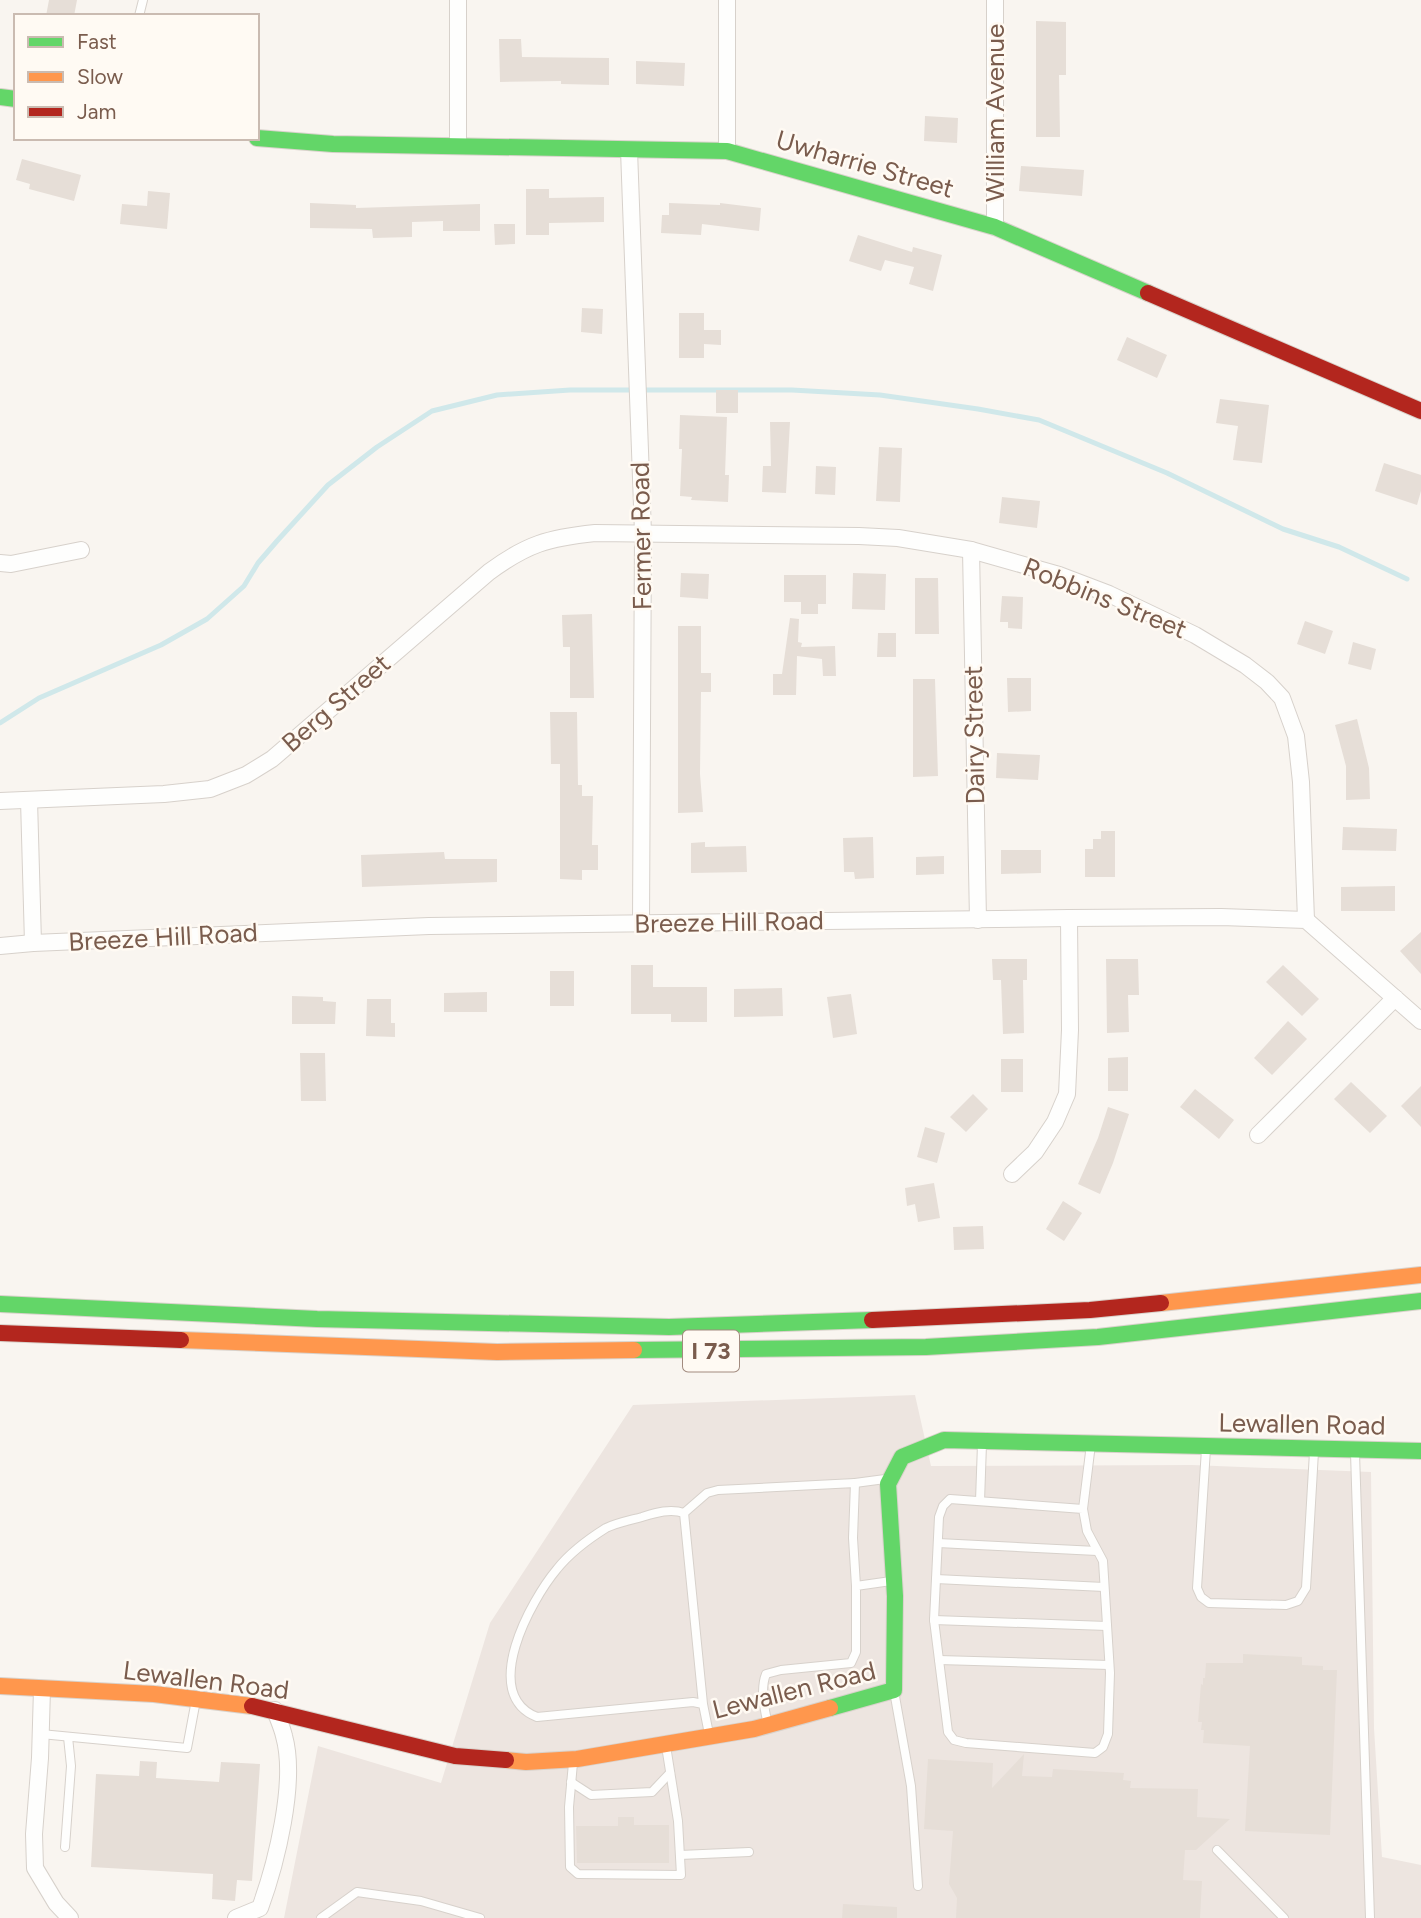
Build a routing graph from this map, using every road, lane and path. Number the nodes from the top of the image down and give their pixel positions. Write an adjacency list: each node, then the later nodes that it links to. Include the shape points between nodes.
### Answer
1 (458, 0): 5 (street)
2 (727, 0): 7 (street)
3 (995, 0): 8 (street, William Avenue)
4 (259, 138): 5 (main road, Uwharrie Street)
5 (458, 146): 6 (main road, Uwharrie Street)
6 (629, 150): 7 (main road, Uwharrie Street); 10 (street, Fermer Road)
7 (727, 151): 8 (main road, Uwharrie Street)
8 (995, 227): 9 (main road, Uwharrie Street)
9 (1421, 411)
10 (643, 533): 12 (street, Robbins Street, via 898,538); 14 (street, Berg Street, via 559,537 510,556 272,759 228,783 176,793); 19 (street, Fermer Road)
11 (81, 550): 13 (street)
12 (971, 551): 17 (street, Dairy Street); 18 (street, Robbins Street, via 1110,594 1221,649 1275,690 1296,736)
13 (0, 563)
14 (29, 800): 15 (street, Berg Street); 20 (street)
15 (0, 802)
16 (1069, 918): 17 (street, Breeze Hill Road); 18 (street, Breeze Hill Road); 25 (street, via 1067,1094 1035,1152)
17 (978, 920): 19 (street, Breeze Hill Road)
18 (1306, 920): 22 (street)
19 (641, 923): 20 (street, Breeze Hill Road, via 429,926)
20 (33, 943): 21 (street, Breeze Hill Road)
21 (0, 946)
22 (1395, 998): 23 (street); 24 (street)
23 (1421, 1021)
24 (1258, 1135)
25 (1012, 1174)
26 (1421, 1275): 28 (main road, I 73, via 1090,1310 669,1327 330,1319)
27 (1421, 1301): 29 (main road, I 73, via 1098,1337 926,1347 498,1352)
28 (0, 1304)
29 (0, 1332)
30 (982, 1441): 31 (main road, Lewallen Road); 36 (main road, Lewallen Road, via 944,1440 902,1457); 38 (lane)
31 (1091, 1444): 32 (main road, Lewallen Road); 39 (lane)
32 (1206, 1446): 33 (main road, Lewallen Road); 33 (lane, via 1197,1588 1209,1603 1235,1604 1286,1605 1298,1601 1306,1588)
33 (1314, 1449): 34 (main road, Lewallen Road)
34 (1355, 1450): 35 (main road, Lewallen Road); 75 (lane)
35 (1421, 1451)
36 (892, 1478): 37 (lane); 44 (main road, Lewallen Road, via 888,1484)
37 (855, 1483): 40 (lane, via 718,1490 707,1493); 45 (lane)
38 (980, 1501): 39 (lane); 41 (lane, via 950,1499 939,1517)
39 (1083, 1509): 42 (lane)
40 (684, 1513): 55 (lane); 55 (lane, via 655,1513 608,1527 558,1568 522,1626 511,1689 519,1706 537,1717)
41 (938, 1542): 42 (lane); 43 (lane)
42 (1097, 1551): 46 (lane, via 1103,1561)
43 (936, 1579): 46 (lane); 47 (lane)
44 (894, 1580): 45 (lane); 53 (main road, Lewallen Road)
45 (856, 1586): 57 (lane, via 856,1652 851,1662 766,1674)
46 (1104, 1587): 48 (lane)
47 (934, 1620): 48 (lane); 49 (lane)
48 (1107, 1626): 50 (lane)
49 (939, 1660): 50 (lane); 50 (lane, via 948,1732 954,1740 1095,1753 1108,1734)
50 (1110, 1665)
51 (0, 1686): 52 (main road, Lewallen Road)
52 (42, 1689): 54 (main road, Lewallen Road); 58 (street)
53 (894, 1689): 57 (main road, Lewallen Road); 69 (lane, via 911,1786)
54 (196, 1699): 56 (main road, Lewallen Road); 59 (lane, via 187,1748)
55 (703, 1704): 60 (lane)
56 (275, 1710): 62 (main road, Lewallen Road, via 455,1756 526,1762); 71 (street, via 285,1738 287,1786 279,1845 260,1908)
57 (768, 1725): 60 (main road, Lewallen Road)
58 (41, 1734): 59 (lane); 70 (street, via 35,1868)
59 (68, 1737): 65 (lane, via 71,1766)
60 (710, 1737): 61 (main road, Lewallen Road)
61 (666, 1744): 62 (main road, Lewallen Road); 63 (lane)
62 (573, 1760): 64 (lane)
63 (670, 1773): 64 (lane, via 652,1792 591,1795); 68 (lane)
64 (571, 1782): 68 (lane, via 569,1860 578,1874 681,1875)
65 (65, 1847)
66 (1217, 1850): 74 (lane)
67 (749, 1852): 68 (lane)
68 (680, 1855)
69 (918, 1886)
70 (70, 1918)
71 (236, 1918)
72 (321, 1918): 73 (lane, via 357,1892 421,1901)
73 (480, 1918)
74 (1284, 1918)
75 (1370, 1918)

